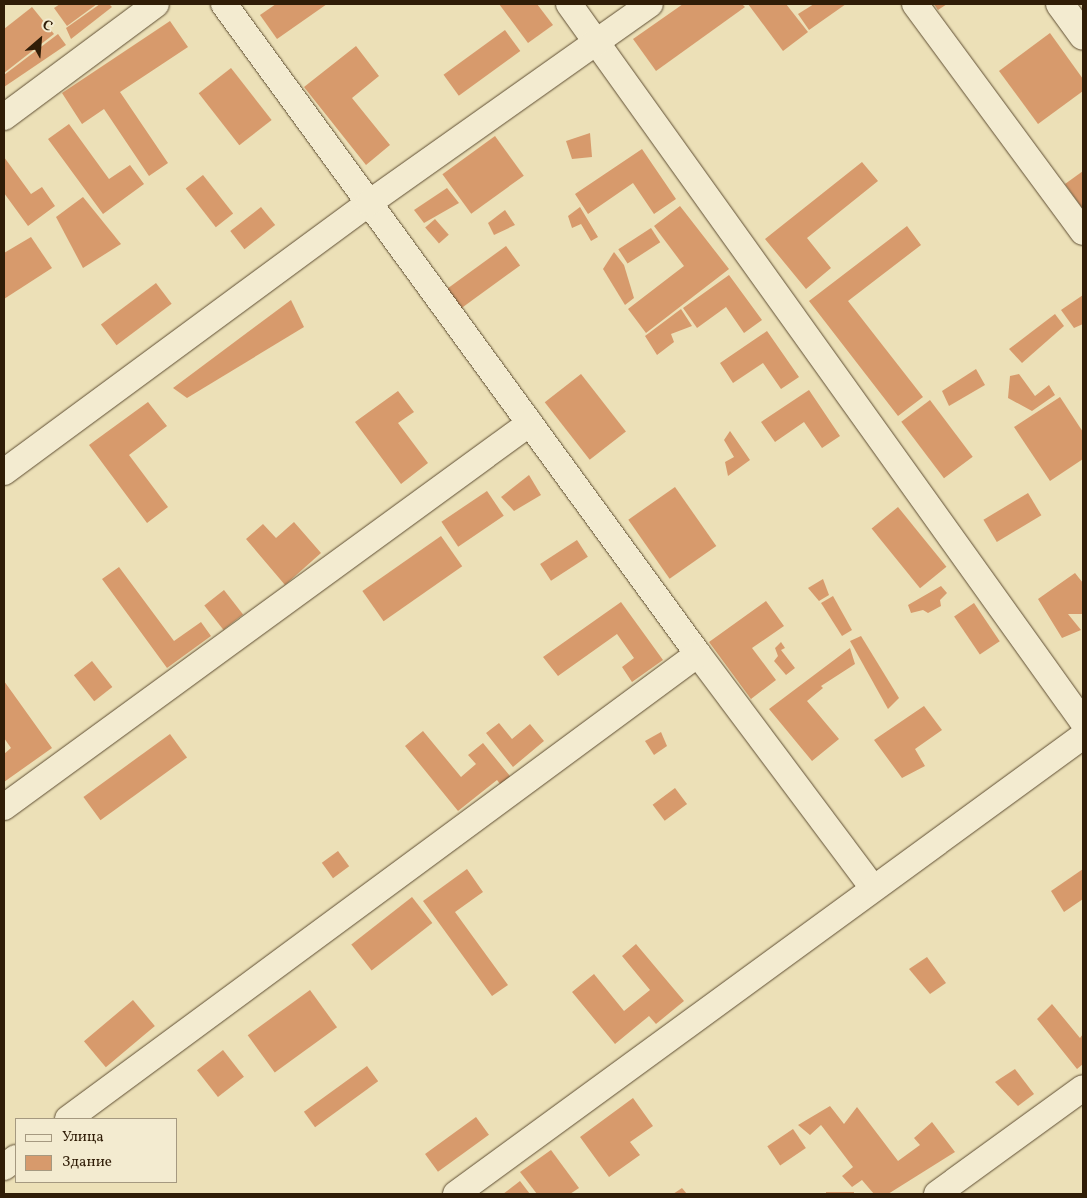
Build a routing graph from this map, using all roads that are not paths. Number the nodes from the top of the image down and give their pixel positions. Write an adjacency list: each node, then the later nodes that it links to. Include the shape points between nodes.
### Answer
1 (156, 4): 9 (street)
2 (224, 4): 10 (street)
3 (569, 4): 8 (street)
4 (650, 4): 8 (street)
5 (915, 4): 11 (street)
6 (1060, 4): 7 (street)
7 (1083, 36)
8 (596, 42): 10 (street); 15 (street)
9 (4, 117)
10 (369, 203): 12 (street); 13 (street)
11 (1083, 232)
12 (530, 423): 14 (street); 17 (street)
13 (4, 472)
14 (698, 654): 18 (street); 20 (street)
15 (1083, 722)
16 (1083, 736): 18 (street)
17 (4, 807)
18 (873, 888): 23 (street)
19 (1083, 1088): 24 (street)
20 (69, 1118)
21 (15, 1159): 22 (street)
22 (4, 1167)
23 (456, 1194)
24 (937, 1194)

